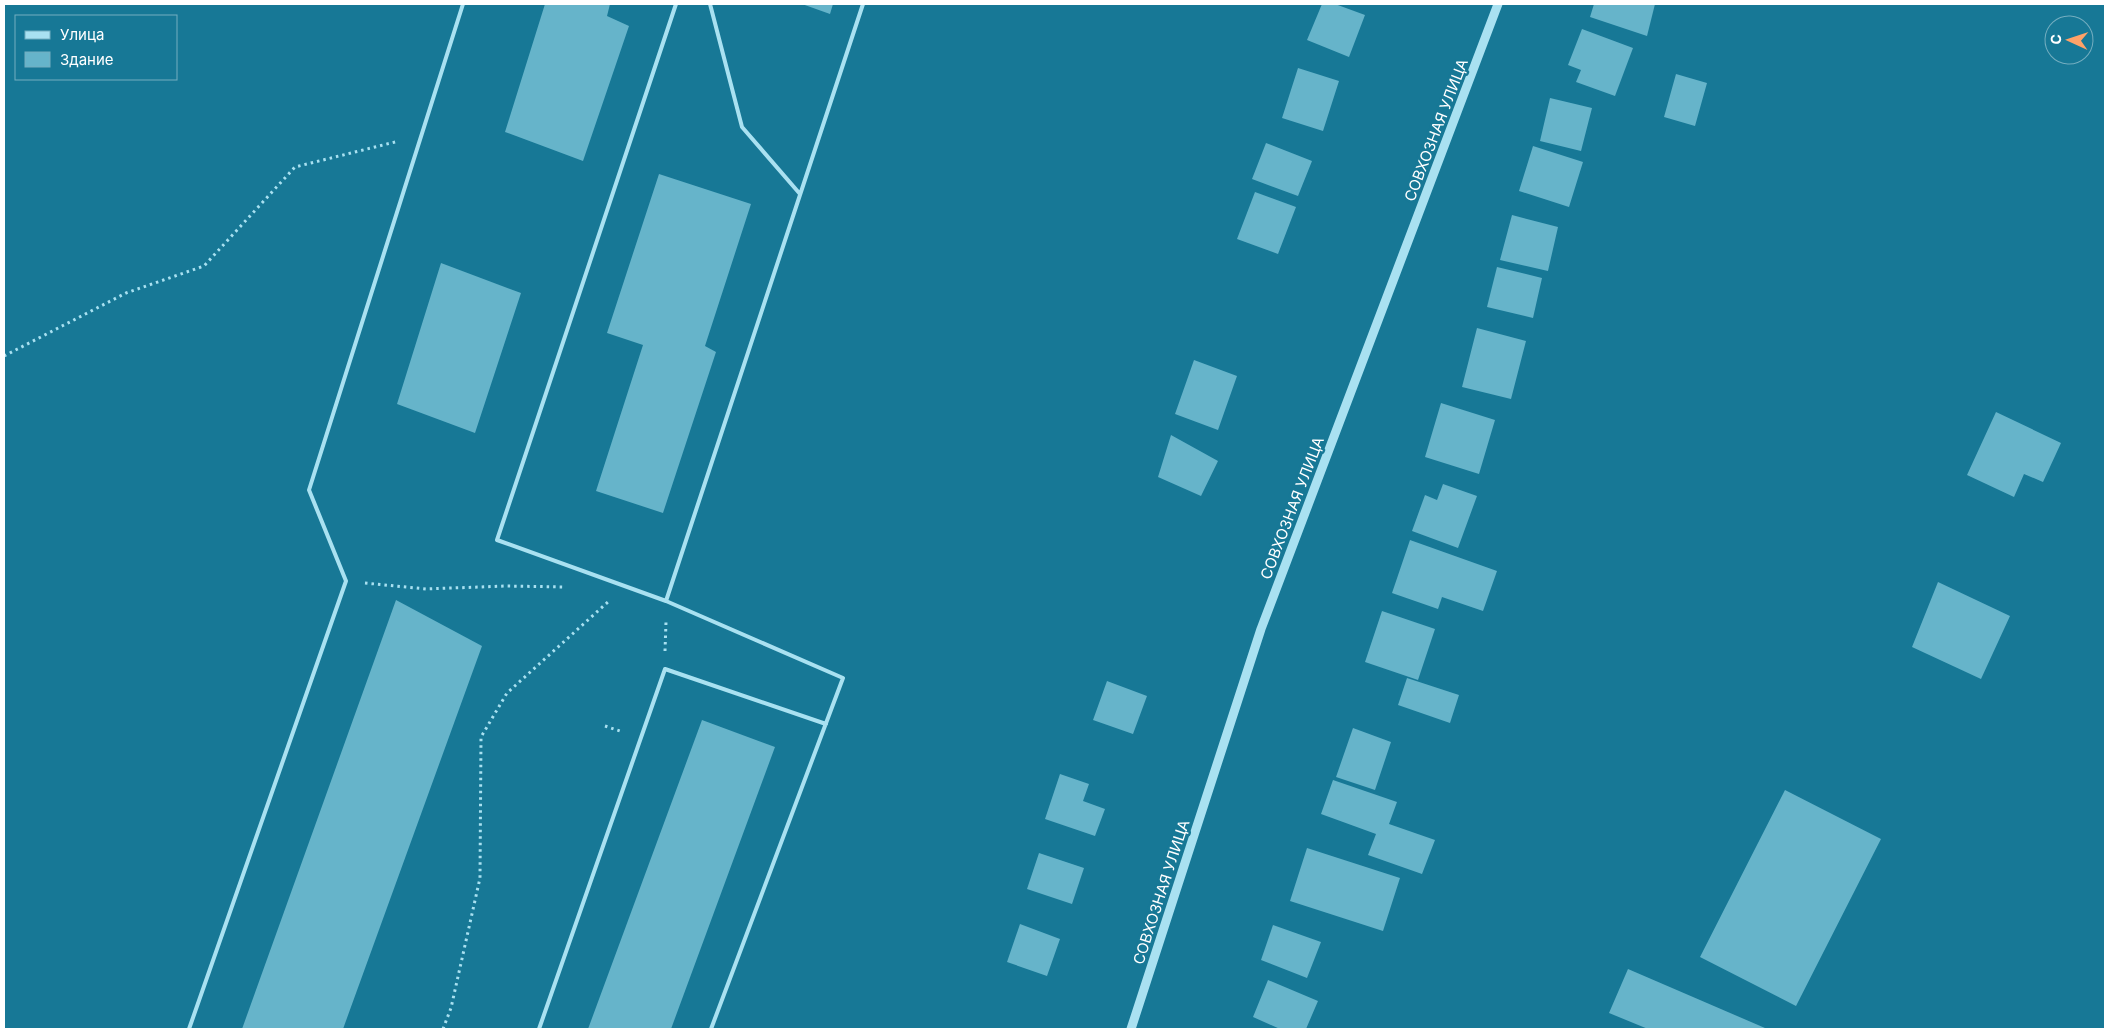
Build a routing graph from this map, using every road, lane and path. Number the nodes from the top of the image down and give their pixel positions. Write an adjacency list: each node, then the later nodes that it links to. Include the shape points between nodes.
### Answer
1 (463, 4): 6 (lane)
2 (676, 4): 11 (lane, via 497,540)
3 (710, 4): 7 (lane, via 742,127)
4 (863, 4): 7 (lane)
5 (1498, 4): 19 (street, СОВХОЗНАЯ УЛИЦА, via 1261,629)
6 (421, 136): 8 (path, via 295,168 204,266 126,294); 9 (lane, via 309,490)
7 (800, 194): 12 (lane)
8 (4, 356)
9 (346, 581): 10 (path, via 426,589); 15 (lane)
10 (575, 587)
11 (624, 587): 12 (lane); 16 (path, via 508,693 481,737 480,878 451,1008)
12 (666, 602): 13 (path); 14 (lane, via 843,678)
13 (665, 669): 14 (lane); 17 (lane)
14 (826, 724): 18 (lane)
15 (189, 1029)
16 (443, 1029)
17 (539, 1029)
18 (711, 1029)
19 (1131, 1029)

